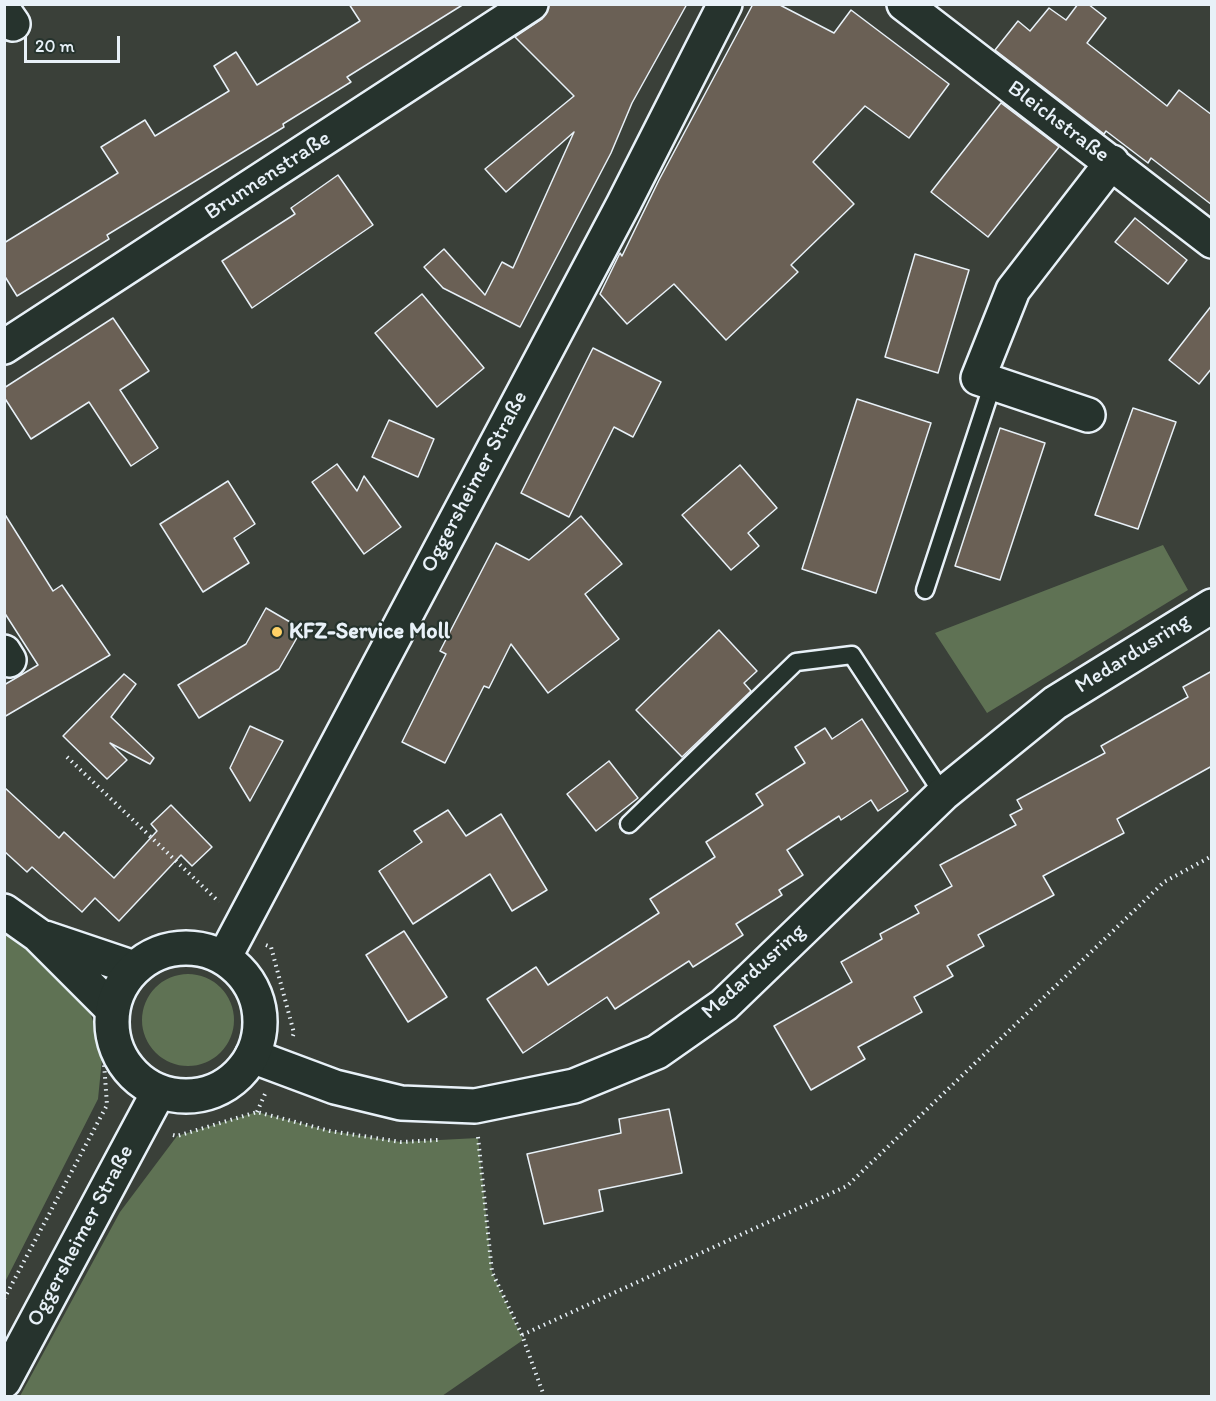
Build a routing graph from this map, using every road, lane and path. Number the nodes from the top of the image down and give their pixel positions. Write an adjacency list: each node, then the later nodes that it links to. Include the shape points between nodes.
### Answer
1 (531, 4): 6 (street, Brunnenstraße)
2 (725, 4): 16 (street, Oggersheimer Straße)
3 (921, 10): 4 (street, Bleichstraße)
4 (1112, 162): 5 (street, Bleichstraße); 7 (street, via 1013,290 978,378)
5 (1212, 241)
6 (4, 347)
7 (993, 383): 8 (street); 9 (lane)
8 (1088, 415)
9 (925, 590)
10 (1212, 606): 11 (street, Medardusring, via 1056,702)
11 (943, 794): 12 (lane, via 852,655 796,662); 22 (street, Medardusring, via 724,1005 657,1052)
12 (629, 824)
13 (1212, 856): 26 (path, via 1164,882 847,1186)
14 (4, 911): 15 (street)
15 (38, 935): 17 (street); 18 (street)
16 (224, 958): 17 (street, via 201,949 177,948 154,954); 19 (street, via 253,989 259,1010 259,1032)
17 (134, 968): 18 (street, via 120,987)
18 (112, 1009): 20 (street, via 112,1035 121,1058 137,1078)
19 (252, 1056): 20 (street, via 224,1086 203,1094 181,1096); 22 (street, Medardusring, via 335,1087)
20 (159, 1091): 21 (street, Oggersheimer Straße)
21 (142, 1121): 24 (path, via 177,1136 257,1112 330,1131 389,1140); 25 (path, via 107,1106); 27 (street, Oggersheimer Straße)
22 (477, 1122): 23 (path); 26 (path, via 492,1272)
23 (467, 1138)
24 (445, 1139)
25 (4, 1299)
26 (522, 1335): 28 (path)
27 (4, 1381)
28 (544, 1396)

